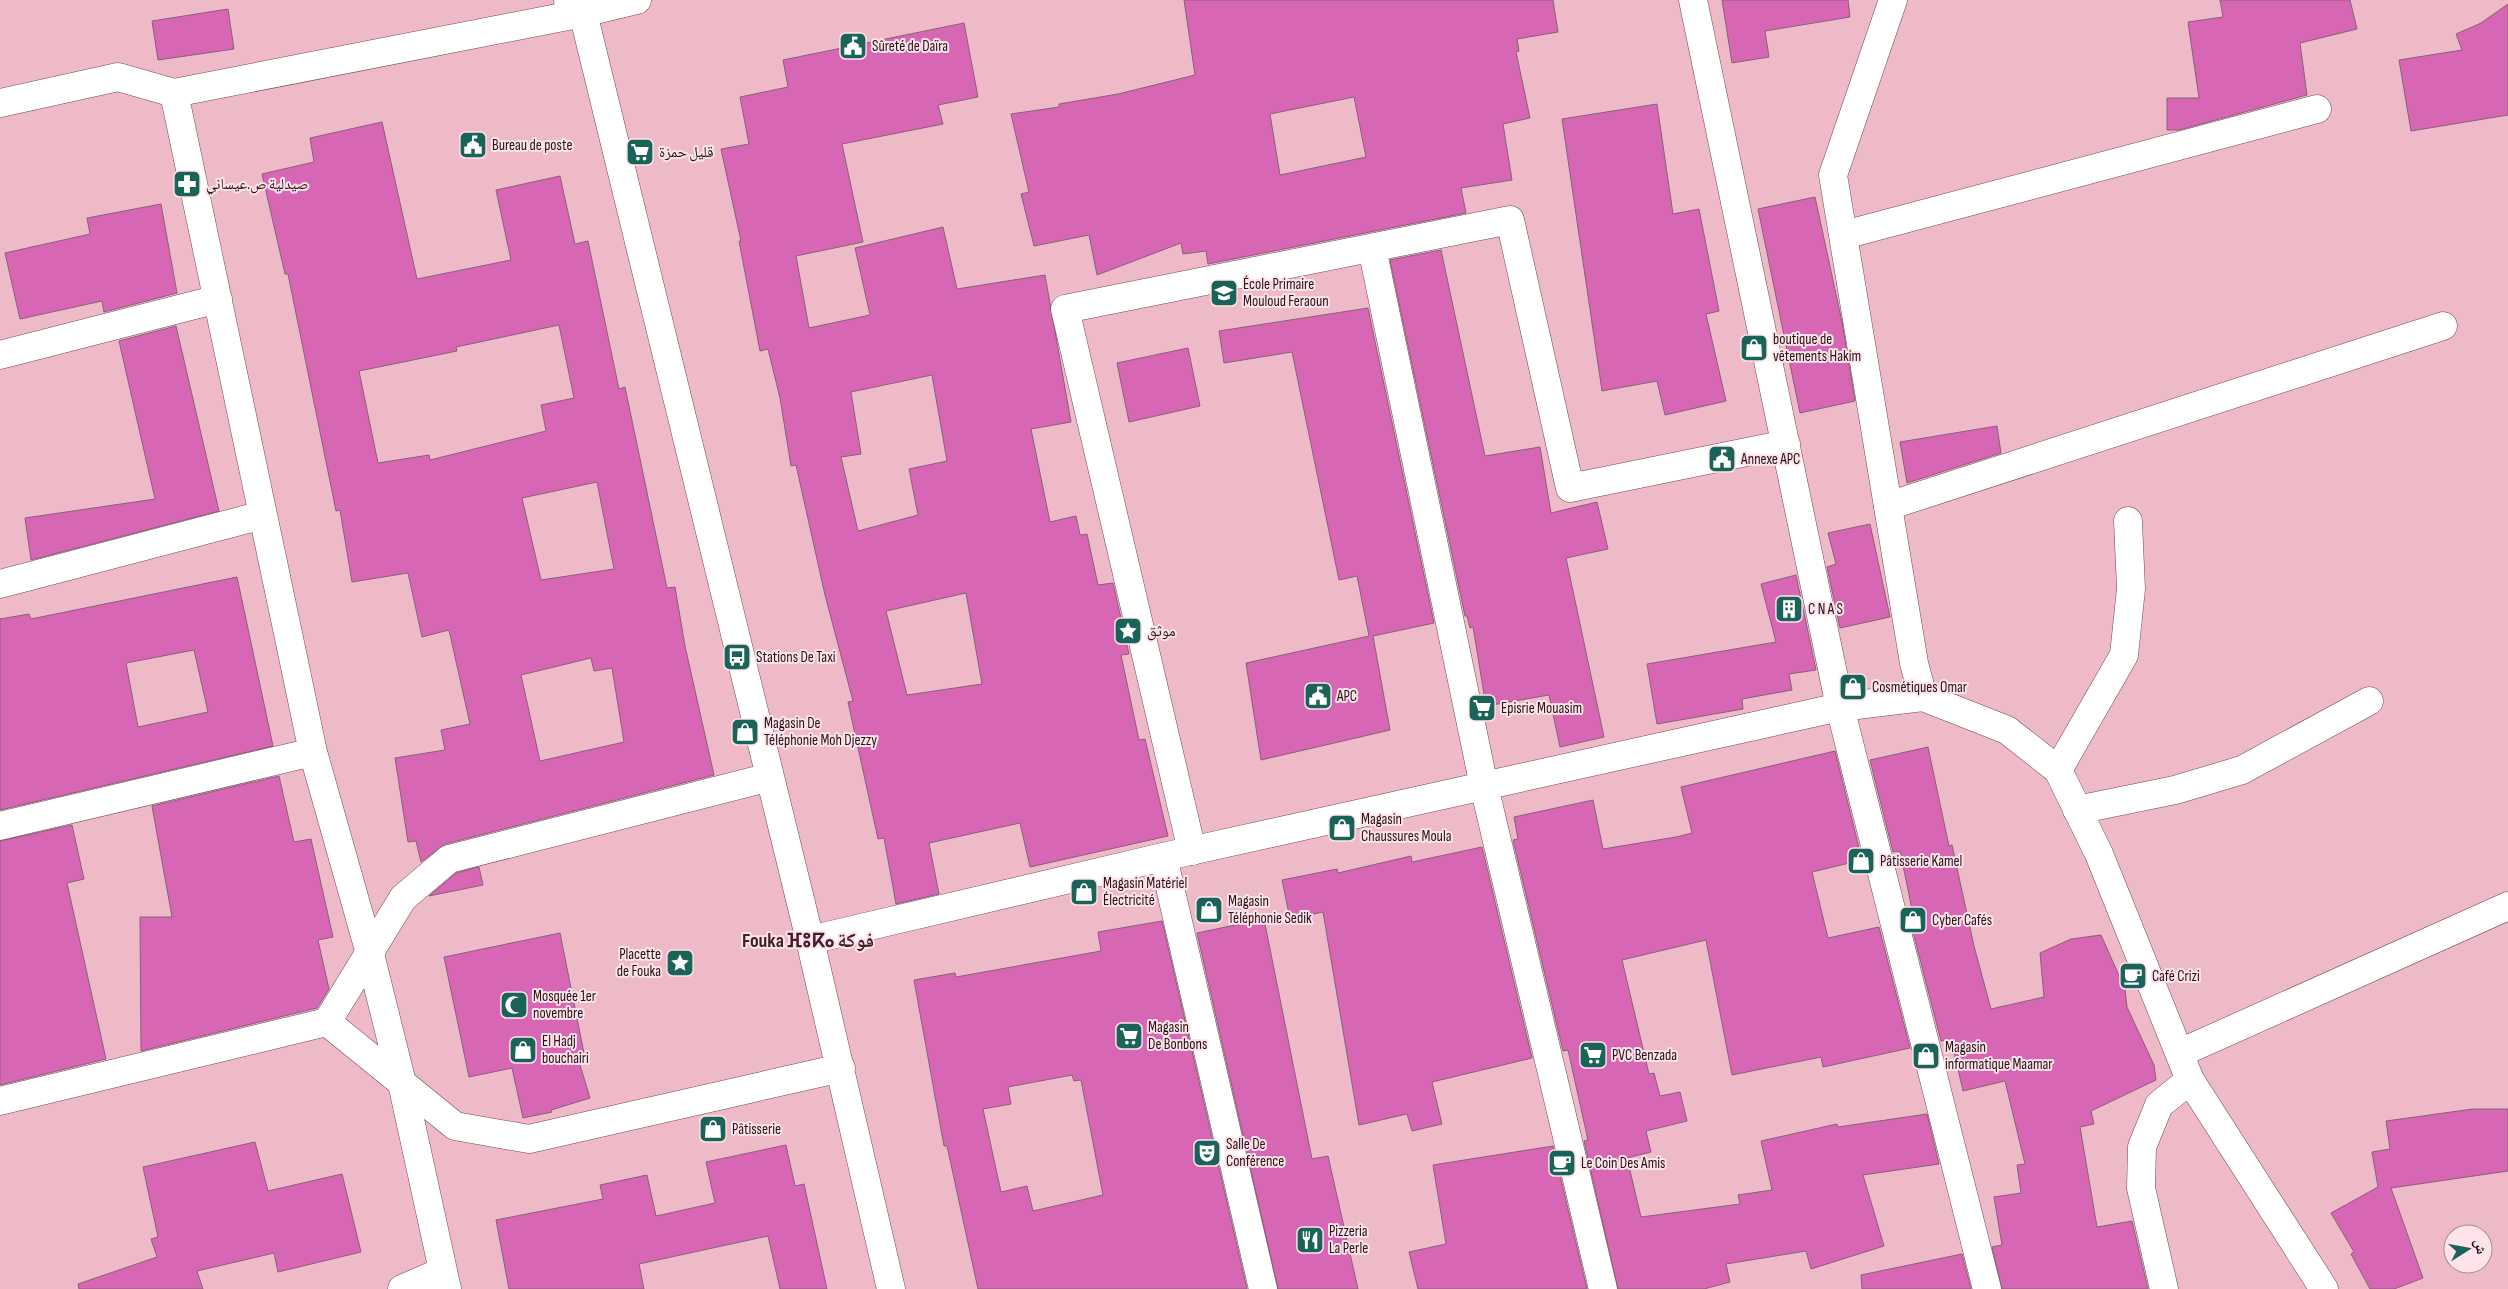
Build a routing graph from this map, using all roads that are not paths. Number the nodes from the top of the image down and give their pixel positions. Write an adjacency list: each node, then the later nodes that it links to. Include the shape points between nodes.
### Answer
1 (637, 0): 4 (street)
2 (1693, 0): 13 (street)
3 (1893, 0): 8 (street, via 1833,175)
4 (576, 6): 5 (street); 23 (street)
5 (174, 93): 6 (street, via 118,77); 10 (street)
6 (0, 103)
7 (2317, 109): 8 (street)
8 (1844, 235): 14 (street)
9 (1372, 248): 13 (street, via 1510,220 1570,488); 24 (street); 27 (street, via 1065,309)
10 (218, 299): 12 (street); 15 (street)
11 (2443, 326): 14 (street)
12 (0, 355)
13 (1786, 444): 20 (street)
14 (1888, 506): 18 (street, via 1914,663)
15 (263, 515): 17 (street); 21 (street)
16 (2128, 521): 22 (street, via 2132,589 2124,655)
17 (0, 584)
18 (1923, 697): 20 (street); 22 (street, via 2007,730)
19 (2369, 701): 25 (street, via 2242,770 2174,790)
20 (1840, 707): 24 (street); 43 (street)
21 (313, 752): 26 (street); 31 (street)
22 (2058, 770): 25 (street)
23 (770, 778): 30 (street); 31 (street, via 449,860 403,898)
24 (1484, 786): 27 (street); 42 (street)
25 (2077, 810): 33 (street, via 2099,854)
26 (0, 826)
27 (1192, 851): 28 (street)
28 (1163, 857): 30 (street); 41 (street)
29 (2508, 906): 33 (street)
30 (810, 940): 34 (street)
31 (369, 950): 32 (street); 36 (street)
32 (327, 1022): 36 (street); 37 (street)
33 (2180, 1054): 35 (street)
34 (841, 1068): 36 (street, via 529,1140 455,1126); 40 (street)
35 (2190, 1080): 44 (street, via 2159,1105 2142,1147 2141,1188); 45 (street)
36 (402, 1083): 38 (street)
37 (0, 1101)
38 (445, 1280): 39 (street)
39 (402, 1289)
40 (891, 1289)
41 (1263, 1289)
42 (1603, 1289)
43 (1988, 1289)
44 (2164, 1289)
45 (2324, 1289)

